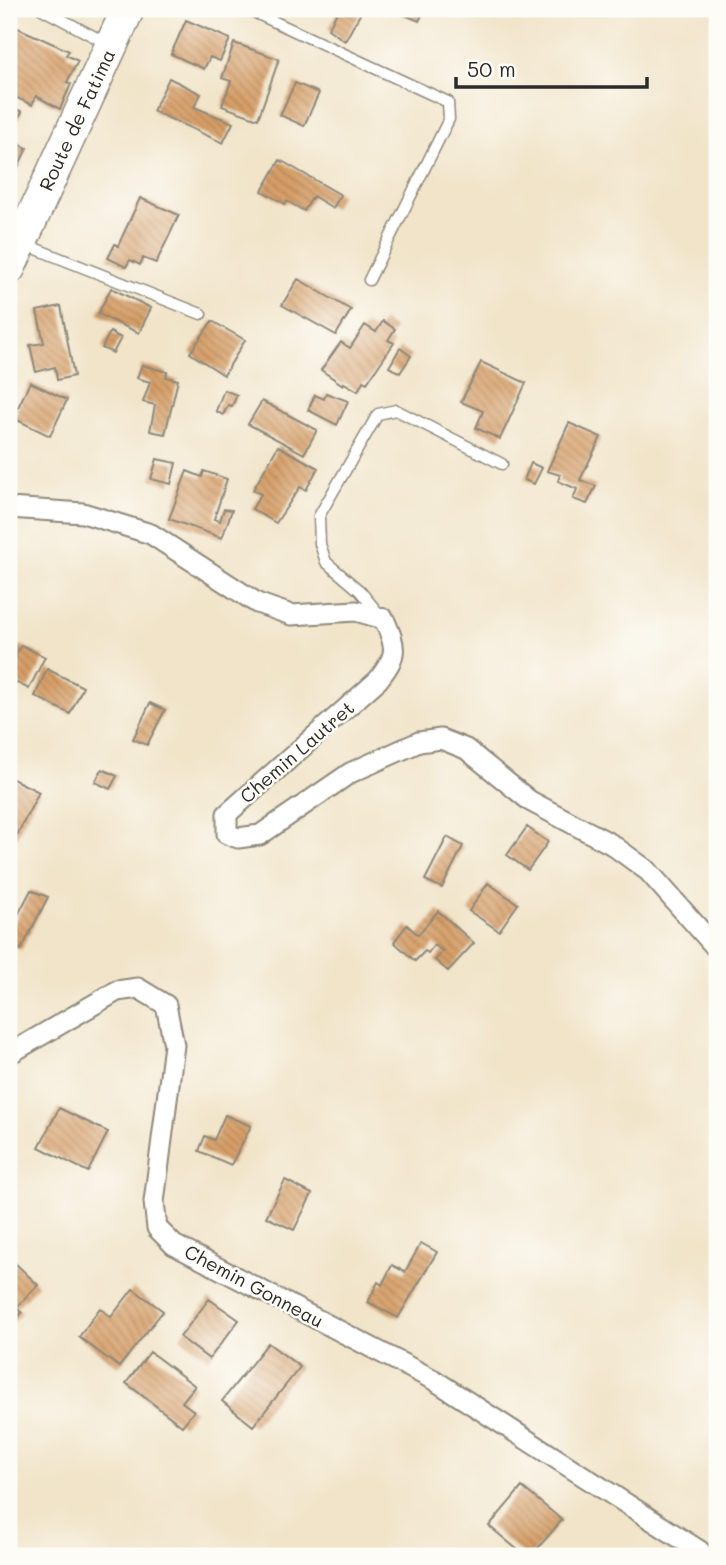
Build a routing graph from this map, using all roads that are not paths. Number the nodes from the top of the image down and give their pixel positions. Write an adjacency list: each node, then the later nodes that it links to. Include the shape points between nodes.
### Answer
1 (42, 9): 4 (lane)
2 (128, 9): 4 (main road, Route de Fatima)
3 (247, 9): 6 (lane, via 448,102 449,119)
4 (111, 46): 5 (main road, Route de Fatima)
5 (15, 255): 7 (lane)
6 (369, 280)
7 (201, 314)
8 (502, 464): 10 (lane, via 396,410 378,414 319,516 326,562 360,591)
9 (9, 508): 10 (street, via 83,513 151,534 257,603 291,615 356,611)
10 (384, 620): 11 (street, Chemin Lautret, via 395,644 392,663 379,680 227,814 227,834 238,838 260,835 350,773 419,742 441,738 466,749 530,801 611,844 648,871)
11 (717, 949)
12 (9, 1054): 13 (street, Chemin Gonneau, via 117,991 138,988 166,1004 174,1045 154,1202 157,1228 174,1245 434,1380)
13 (700, 1551)

